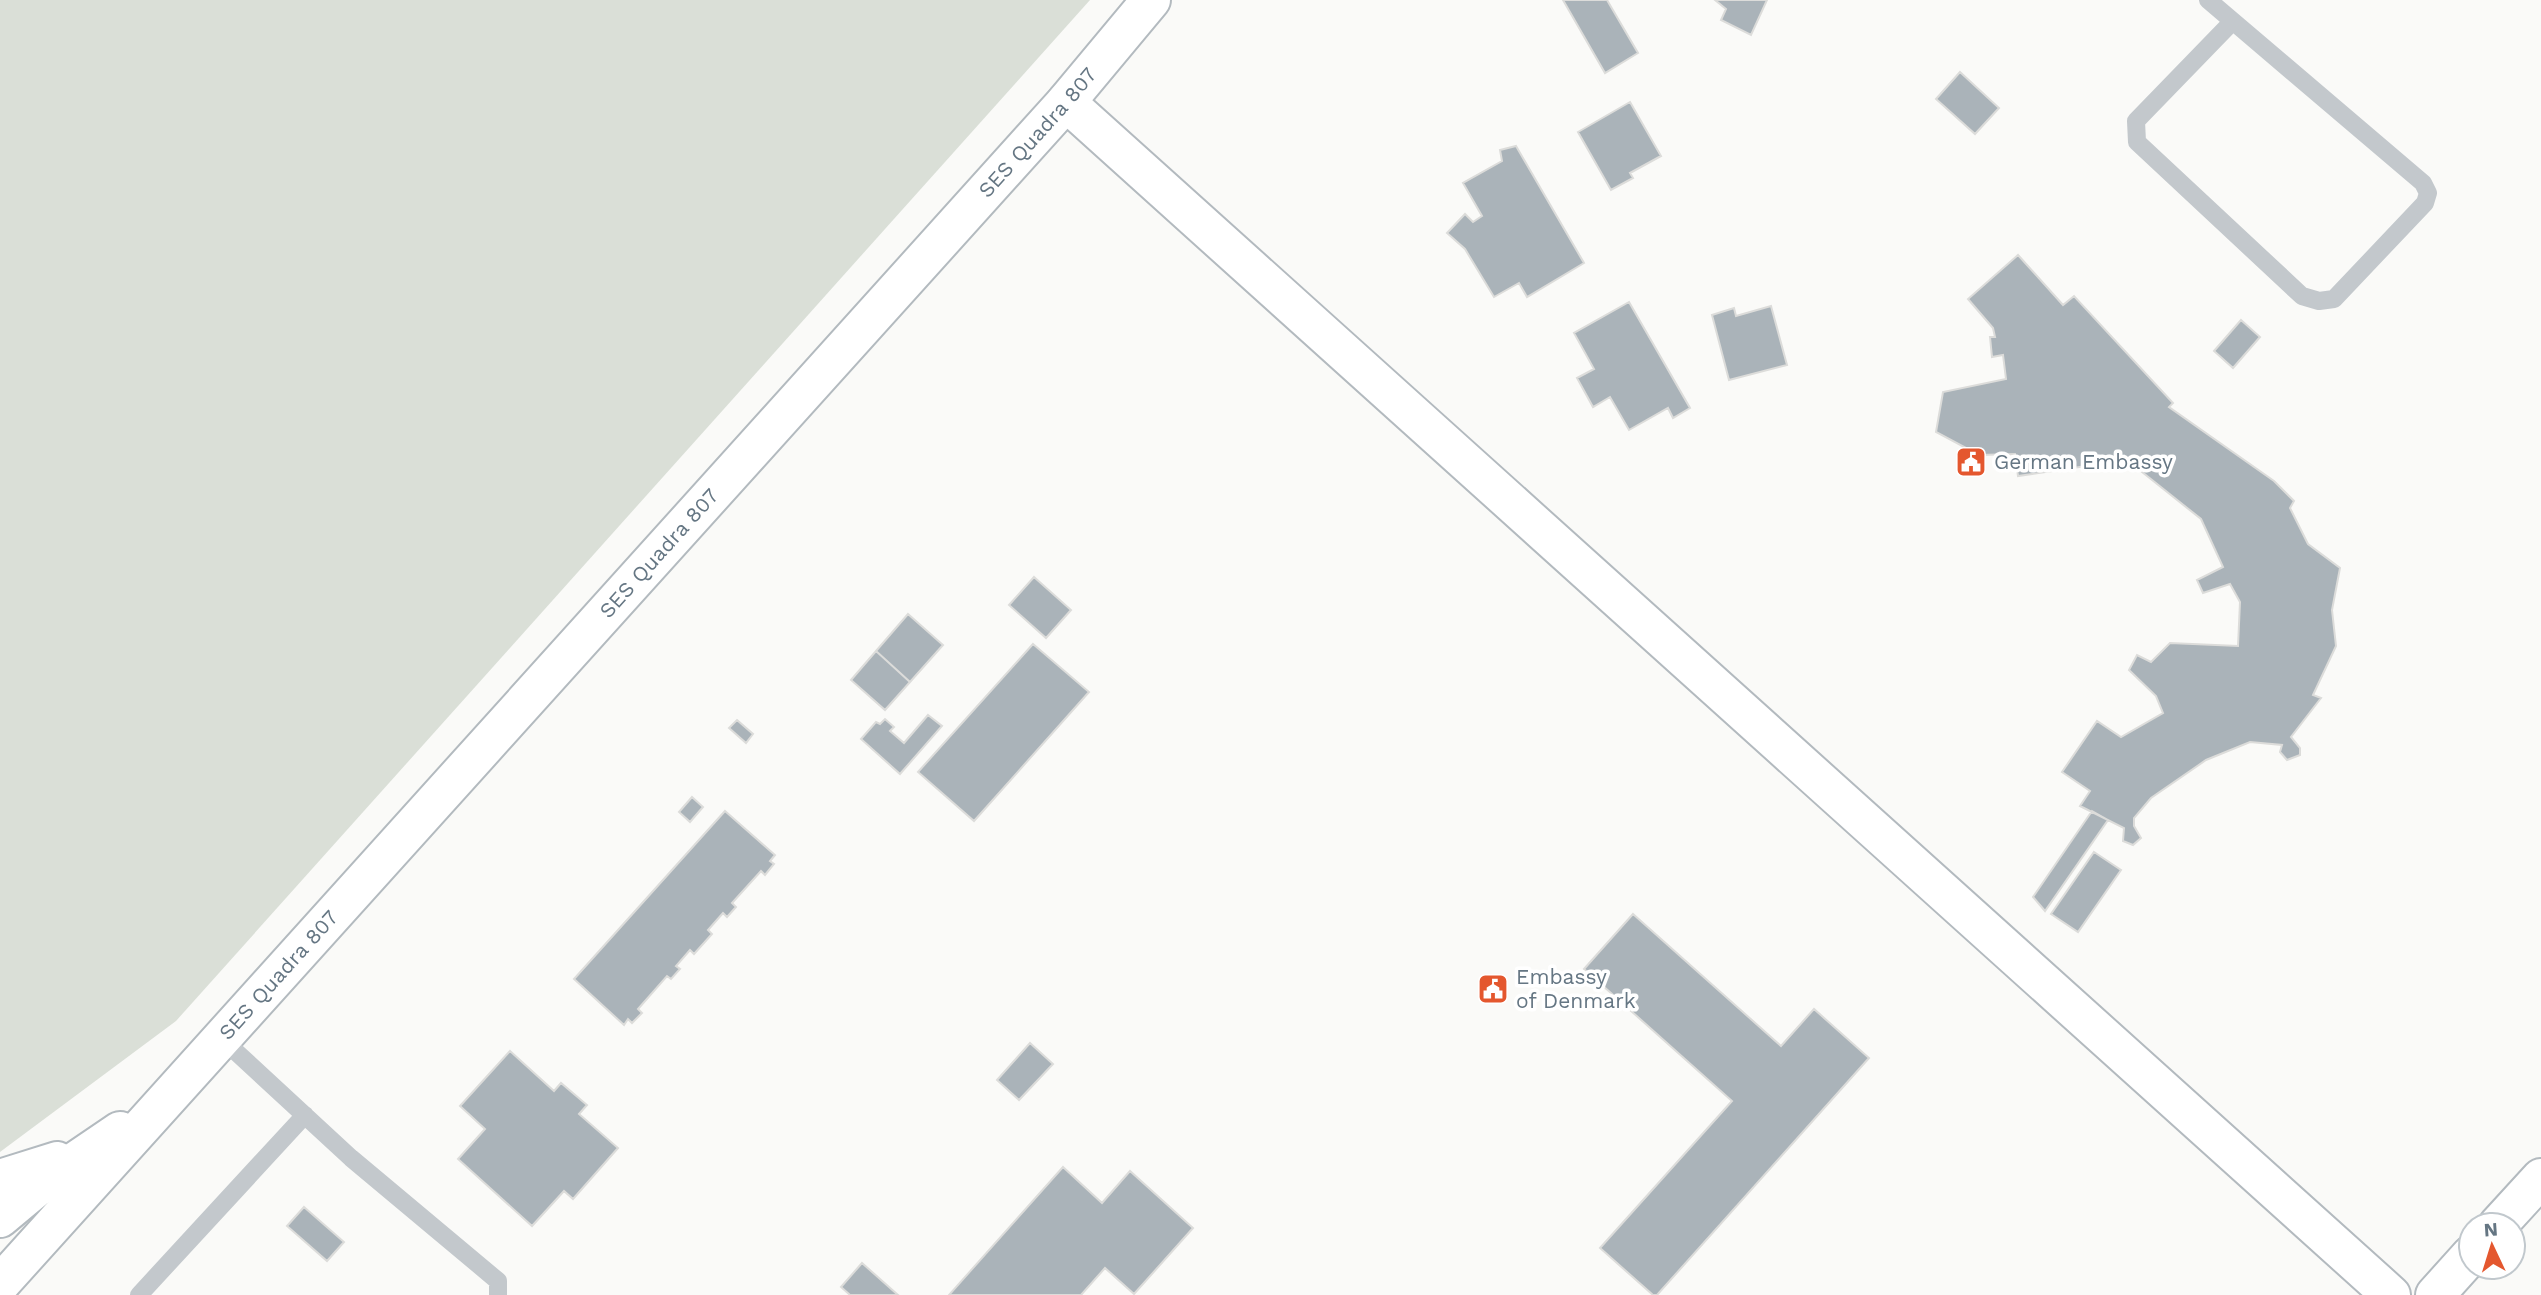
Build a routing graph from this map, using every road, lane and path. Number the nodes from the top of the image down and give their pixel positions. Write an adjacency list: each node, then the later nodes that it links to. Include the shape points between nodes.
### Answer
1 (1151, 0): 4 (street, SES Quadra 807)
2 (2208, 0): 3 (lane)
3 (2232, 22): 3 (lane, via 2423,183 2428,193 2425,203 2334,299 2302,296 2137,142 2136,121)
4 (1066, 102): 5 (street, SES Quadra 807); 19 (street)
5 (222, 1039): 6 (street, SES Quadra 807); 7 (lane)
6 (164, 1104): 8 (street, SES Quadra 807); 14 (street, SES Quadra 807)
7 (305, 1115): 17 (lane); 18 (lane, via 498,1281)
8 (95, 1147): 10 (street); 12 (street, SES Quadra 807)
9 (2541, 1178): 11 (street)
10 (0, 1179)
11 (2511, 1211)
12 (0, 1218)
13 (0, 1227): 14 (street)
14 (43, 1237): 16 (street, SES Quadra 807)
15 (2457, 1271): 20 (street)
16 (0, 1284)
17 (139, 1295)
18 (498, 1295)
19 (2391, 1295)
20 (2435, 1295)

